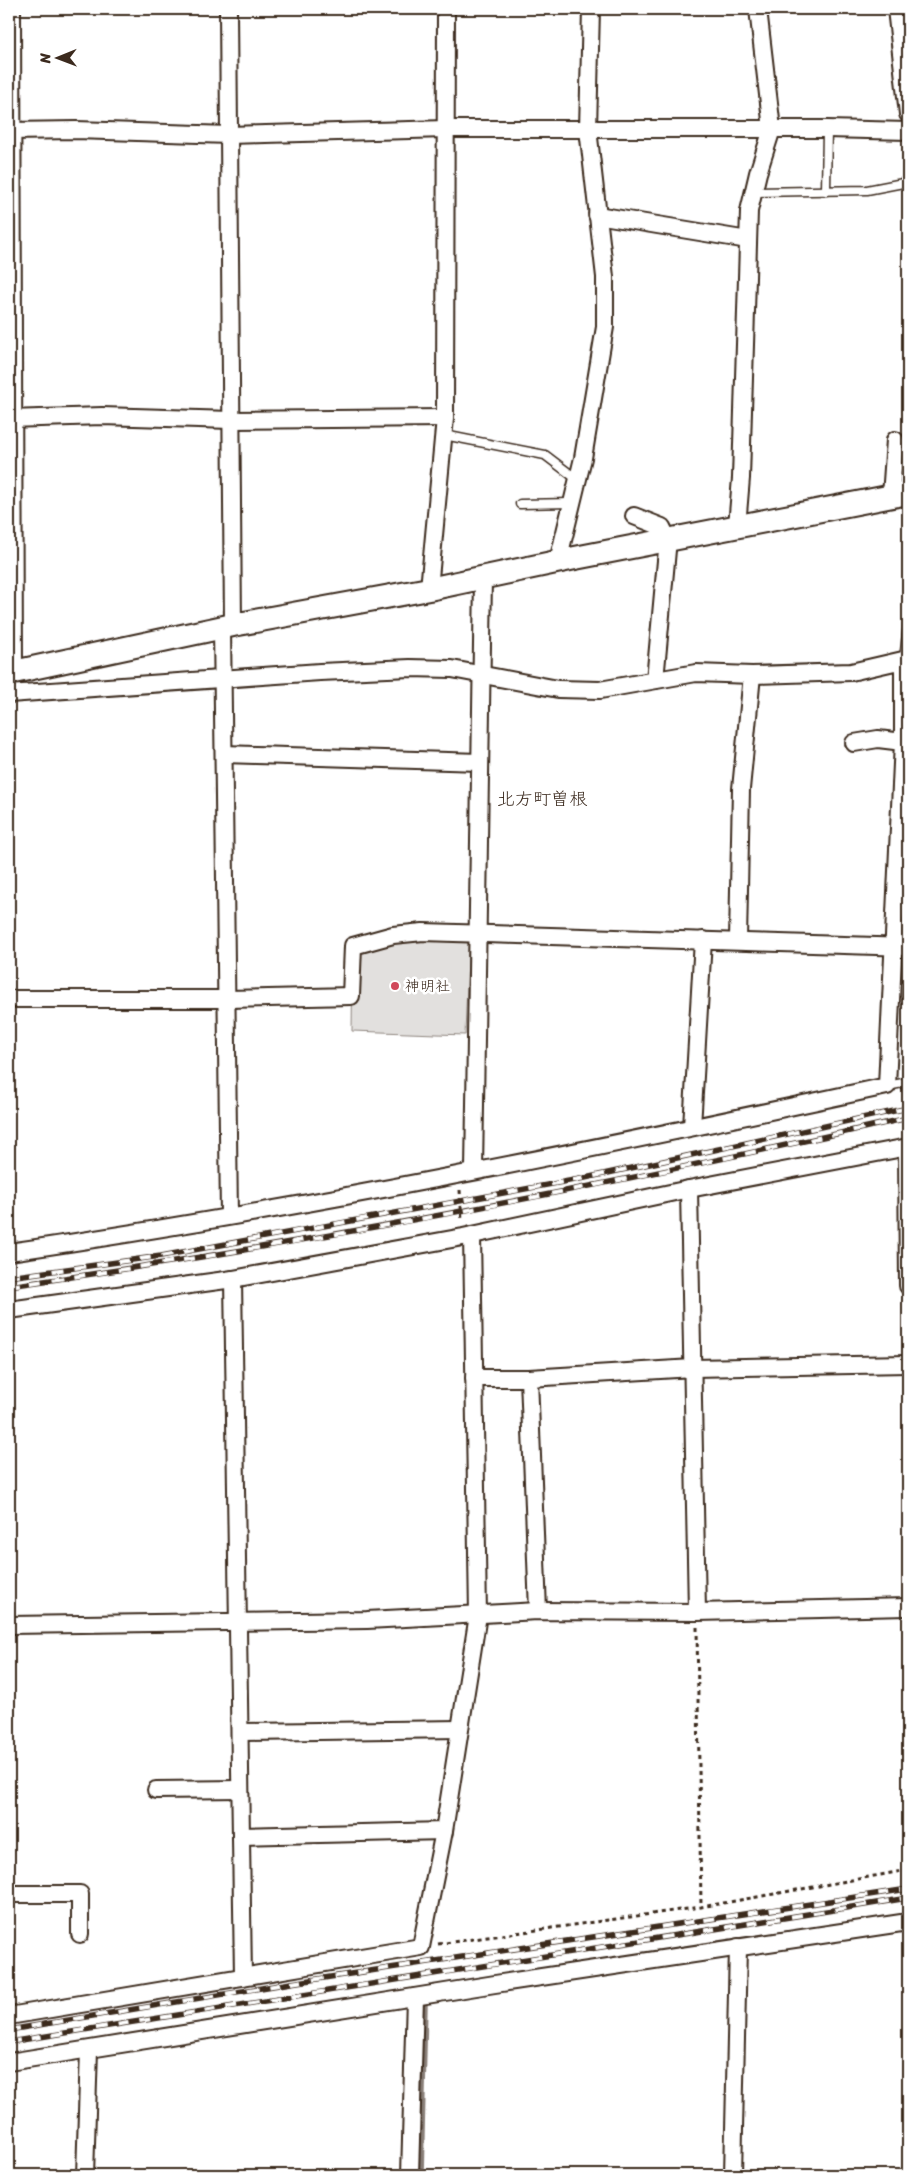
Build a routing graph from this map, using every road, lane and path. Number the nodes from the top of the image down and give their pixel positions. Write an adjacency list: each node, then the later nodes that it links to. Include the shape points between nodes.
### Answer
1 (12, 9): 12 (street)
2 (228, 9): 14 (street)
3 (446, 9): 8 (street)
4 (591, 9): 9 (street)
5 (758, 9): 10 (street)
6 (896, 9): 7 (street)
7 (908, 114)
8 (446, 129): 9 (street); 14 (street); 20 (street)
9 (588, 129): 10 (street); 18 (street)
10 (772, 129): 11 (street); 17 (street)
11 (827, 129): 13 (street); 16 (lane)
12 (10, 131): 14 (street); 21 (street)
13 (908, 131)
14 (229, 135): 22 (street)
15 (908, 182): 16 (lane, via 866,190)
16 (826, 191): 17 (lane)
17 (754, 192): 19 (street, via 749,211)
18 (596, 215): 19 (street); 25 (street, via 604,277 605,327)
19 (748, 240): 30 (street)
20 (446, 418): 22 (street); 23 (street)
21 (11, 420): 22 (street, via 102,416); 38 (street)
22 (232, 420): 36 (street)
23 (444, 435): 25 (lane, via 545,455); 34 (street)
24 (895, 440): 26 (street)
25 (578, 480): 27 (street)
26 (900, 495): 30 (street)
27 (572, 503): 28 (lane); 32 (street)
28 (520, 504)
29 (634, 516): 31 (street, via 662,527)
30 (737, 526): 31 (street)
31 (668, 539): 32 (street); 42 (street)
32 (558, 561): 33 (street)
33 (483, 578): 34 (street); 39 (street)
34 (429, 590): 36 (street)
35 (908, 624): 37 (lane)
36 (228, 627): 38 (street); 41 (street)
37 (906, 660): 40 (street, via 852,672); 44 (street)
38 (11, 672)
39 (483, 674): 41 (street, via 410,668); 42 (street, via 558,689 600,690); 47 (street)
40 (752, 675): 42 (street, via 696,673); 50 (street, via 740,789)
41 (223, 680): 43 (street); 46 (street)
42 (655, 680)
43 (9, 694)
44 (903, 742): 45 (street, via 878,739); 51 (street)
45 (854, 743)
46 (224, 754): 47 (street); 53 (street)
47 (480, 762): 48 (street)
48 (478, 934): 49 (street); 53 (street, via 422,932 393,935 353,946 351,996); 58 (street)
49 (703, 940): 50 (street); 56 (street)
50 (738, 940): 51 (street)
51 (901, 947): 55 (street)
52 (9, 999): 53 (street)
53 (226, 999): 60 (street)
54 (908, 1082): 55 (lane)
55 (887, 1086): 56 (street)
56 (692, 1128): 58 (street)
57 (908, 1147): 59 (street); 64 (street)
58 (466, 1173): 60 (street); 61 (path)
59 (689, 1189): 61 (street); 67 (street)
60 (229, 1216): 62 (street)
61 (467, 1236): 63 (street); 68 (street)
62 (9, 1252)
63 (233, 1279): 65 (street); 74 (street)
64 (908, 1286)
65 (9, 1310)
66 (908, 1364): 67 (street)
67 (693, 1368): 69 (street); 72 (street)
68 (474, 1378): 69 (street); 73 (street)
69 (529, 1378): 71 (street)
70 (908, 1607): 72 (street)
71 (538, 1611): 72 (street); 73 (street)
72 (697, 1612): 84 (path)
73 (478, 1615): 74 (street); 76 (street)
74 (238, 1622): 75 (street); 77 (street)
75 (9, 1625)
76 (460, 1729): 77 (street); 80 (street)
77 (240, 1732): 78 (street)
78 (240, 1789): 79 (street); 81 (street)
79 (156, 1790)
80 (444, 1831): 81 (street); 87 (street)
81 (241, 1836): 89 (street)
82 (908, 1870): 84 (path)
83 (9, 1894): 86 (street, via 80,1894)
84 (701, 1906): 87 (path)
85 (908, 1922): 88 (street)
86 (80, 1934)
87 (420, 1947): 89 (street)
88 (738, 1947): 90 (street); 96 (street)
89 (243, 1977): 91 (street)
90 (416, 1997): 92 (street); 95 (street)
91 (9, 2016)
92 (89, 2050): 93 (street); 94 (street)
93 (9, 2062)
94 (85, 2175)
95 (410, 2175)
96 (733, 2175)

